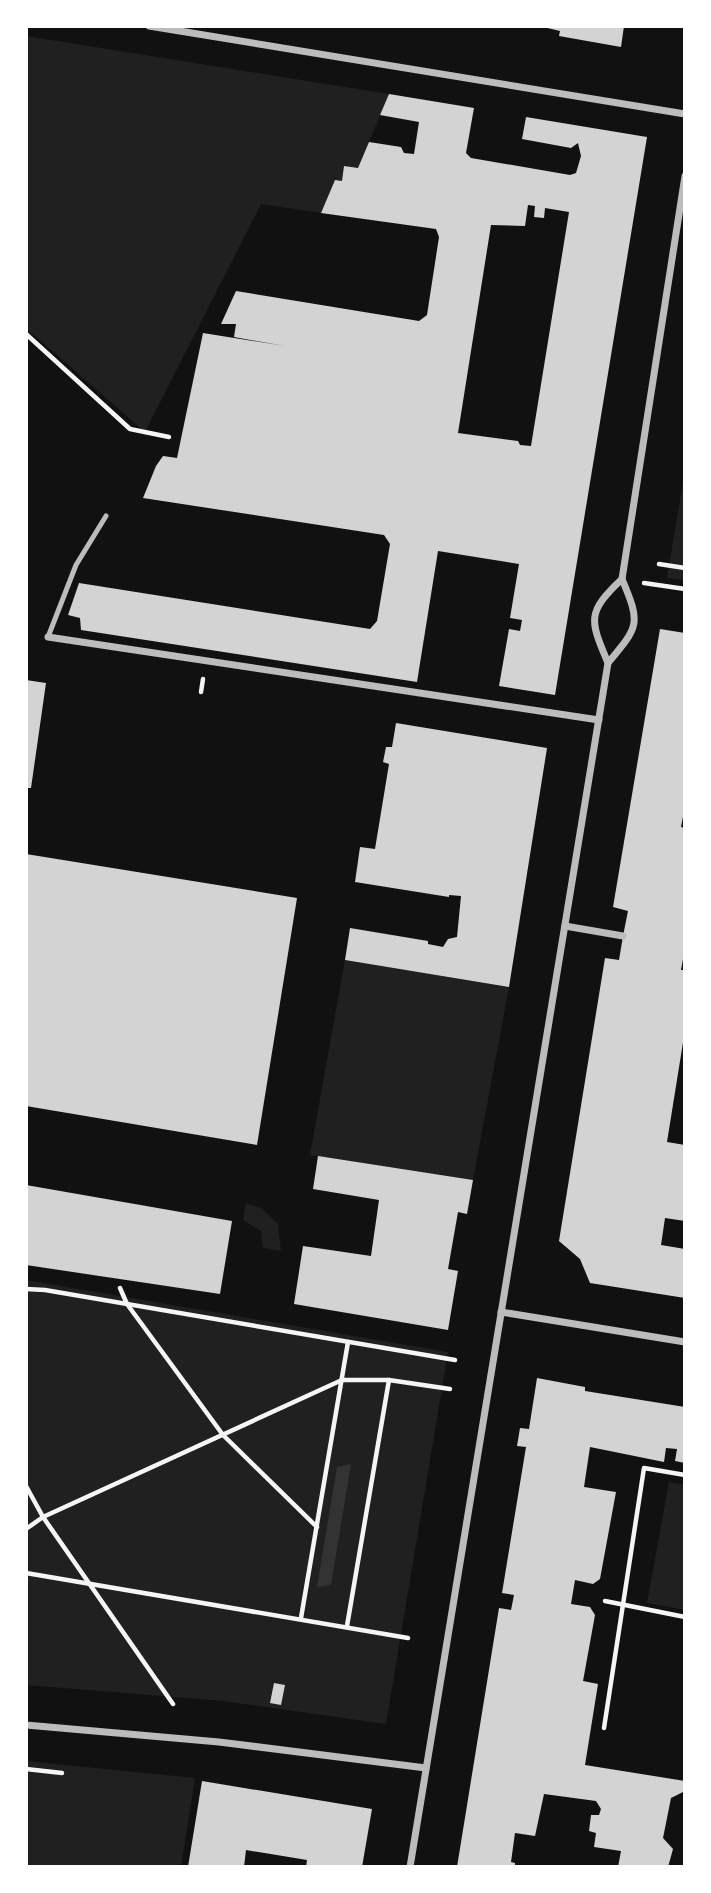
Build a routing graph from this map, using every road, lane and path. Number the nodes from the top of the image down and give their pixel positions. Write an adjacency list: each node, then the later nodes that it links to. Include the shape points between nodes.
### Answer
1 (149, 26): 2 (street)
2 (685, 114)
3 (685, 176): 9 (street)
4 (26, 334): 5 (path, via 130,429)
5 (169, 437)
6 (106, 516): 11 (lane, via 76,565)
7 (660, 564): 8 (path)
8 (685, 568)
9 (622, 579): 10 (path); 12 (street, via 636,612 632,635); 12 (street, via 598,603 594,628)
10 (685, 589)
11 (48, 637): 13 (street)
12 (608, 663): 13 (street)
13 (599, 720): 14 (street)
14 (565, 926): 15 (street); 19 (street)
15 (623, 936)
16 (120, 1288): 18 (path)
17 (26, 1289): 18 (path)
18 (127, 1304): 20 (path); 26 (path)
19 (502, 1312): 21 (street); 43 (street)
20 (348, 1342): 22 (path); 23 (path)
21 (685, 1342)
22 (455, 1360)
23 (342, 1380): 24 (path); 26 (path); 30 (path)
24 (389, 1380): 25 (path); 38 (path)
25 (450, 1389)
26 (223, 1435): 29 (path); 30 (path)
27 (685, 1475): 35 (path, via 644,1468)
28 (26, 1486): 29 (path)
29 (44, 1517): 31 (path); 33 (path)
30 (317, 1527): 37 (path)
31 (26, 1528)
32 (26, 1573): 33 (path)
33 (89, 1583): 37 (path); 40 (path)
34 (605, 1601): 35 (path)
35 (623, 1607): 36 (path); 42 (path)
36 (685, 1617)
37 (301, 1618): 38 (path)
38 (347, 1626): 39 (path)
39 (408, 1638)
40 (173, 1704)
41 (26, 1725): 43 (street, via 219,1742)
42 (604, 1728)
43 (426, 1768): 46 (street)
44 (26, 1769): 45 (path)
45 (62, 1773)
46 (410, 1867)

